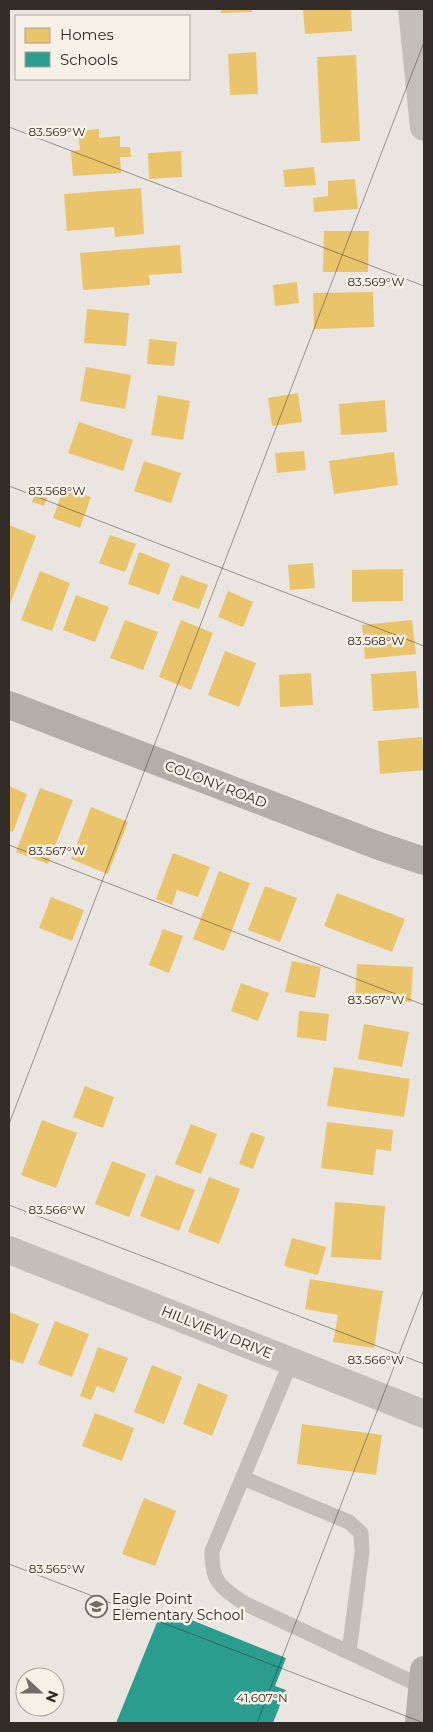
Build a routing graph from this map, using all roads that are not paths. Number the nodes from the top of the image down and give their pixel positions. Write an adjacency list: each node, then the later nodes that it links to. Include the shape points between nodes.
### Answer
1 (412, 9): 2 (street)
2 (424, 127)
3 (9, 705): 4 (street, COLONY ROAD)
4 (424, 861)
5 (9, 1250): 6 (street, HILLVIEW DRIVE)
6 (291, 1362): 7 (street, HILLVIEW DRIVE); 8 (lane)
7 (424, 1414)
8 (243, 1478): 9 (lane, via 349,1522 361,1533 362,1552); 9 (lane, via 212,1551 211,1570 224,1590 244,1603)
9 (349, 1652): 10 (lane)
10 (423, 1679): 11 (street)
11 (420, 1723)

